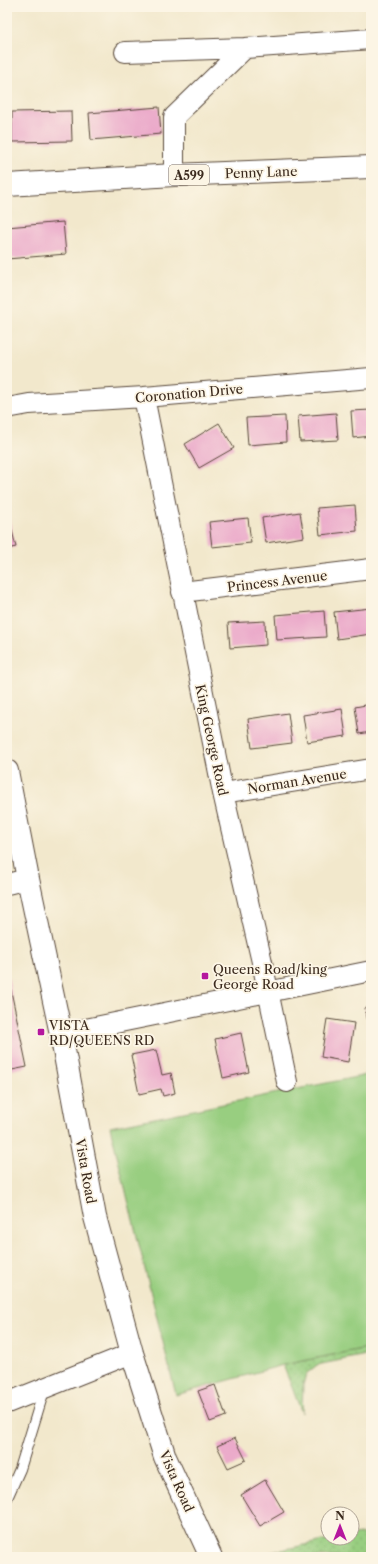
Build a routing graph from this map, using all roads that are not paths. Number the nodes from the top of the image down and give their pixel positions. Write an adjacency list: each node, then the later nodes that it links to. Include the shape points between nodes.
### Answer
1 (371, 39): 2 (street)
2 (245, 48): 3 (street); 5 (street, via 174,117)
3 (125, 52)
4 (371, 167): 5 (main road, Penny Lane / A599)
5 (174, 175): 6 (main road, Penny Lane / A599)
6 (7, 185)
7 (371, 378): 8 (street, Coronation Drive)
8 (144, 397): 9 (street, Coronation Drive, via 29,404); 11 (street, King George Road)
9 (7, 408)
10 (371, 570): 11 (street, Princess Avenue)
11 (182, 592): 14 (street, King George Road)
12 (371, 769): 14 (street, Norman Avenue)
13 (7, 771): 15 (main road, Vista Road)
14 (223, 793): 17 (street, King George Road)
15 (17, 881): 18 (main road, Vista Road)
16 (371, 971): 17 (street)
17 (268, 992): 18 (street); 19 (street, King George Road)
18 (61, 1034): 20 (main road, Vista Road, via 95,1217)
19 (287, 1082)
20 (132, 1353): 21 (street); 24 (main road, Vista Road, via 165,1457)
21 (45, 1387): 22 (street); 23 (lane, via 20,1469)
22 (7, 1403)
23 (7, 1498)
24 (211, 1557)

